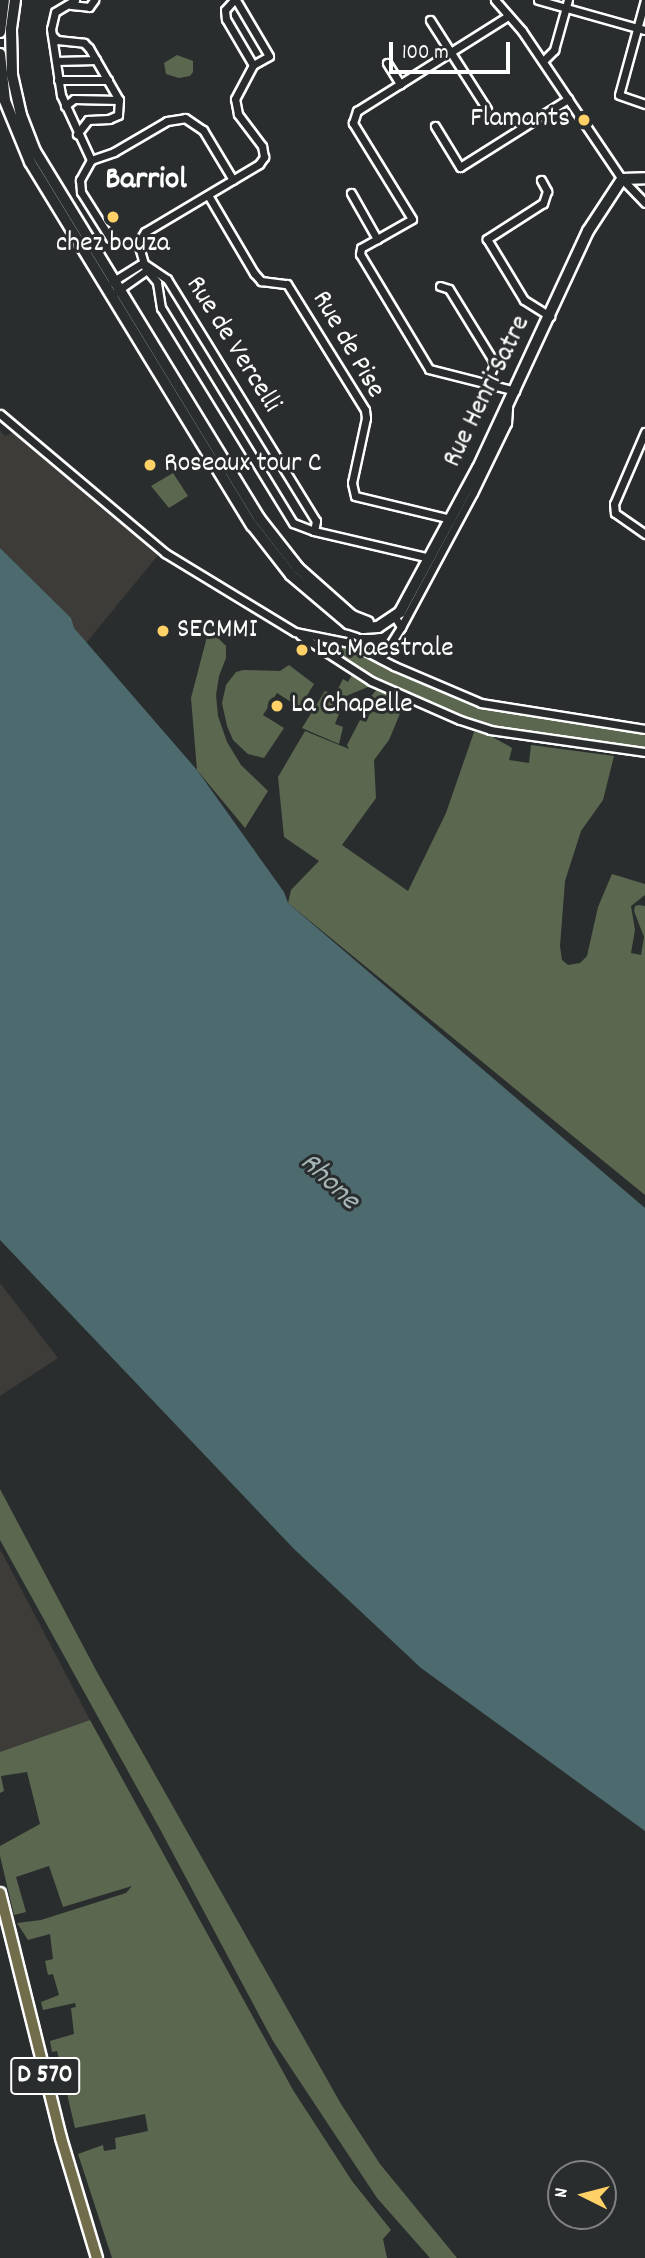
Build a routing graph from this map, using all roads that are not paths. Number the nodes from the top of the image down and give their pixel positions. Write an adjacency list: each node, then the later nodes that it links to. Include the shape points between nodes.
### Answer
1 (4, 0): 13 (street)
2 (15, 0): 23 (street)
3 (94, 0): 8 (street, via 89,7)
4 (235, 0): 21 (street, via 225,10 226,19); 21 (street, via 269,55)
5 (495, 0): 10 (street)
6 (538, 0): 9 (street)
7 (645, 0): 12 (street)
8 (73, 2): 14 (street, via 55,12)
9 (567, 4): 12 (street); 19 (street, via 554,50)
10 (508, 16): 15 (street); 19 (street)
11 (430, 20): 15 (street)
12 (641, 29): 31 (street, via 619,95)
13 (0, 32)
14 (52, 35): 17 (street, via 64,43 84,43); 18 (street)
15 (451, 52): 26 (street); 33 (street)
16 (0, 54): 22 (street)
17 (96, 60): 18 (street); 25 (street)
18 (56, 61): 24 (street)
19 (543, 61): 29 (street)
20 (387, 62): 26 (street)
21 (253, 65): 39 (street, via 235,99 238,114 262,146 264,157)
22 (0, 68): 23 (street); 27 (street)
23 (12, 75): 27 (street); 49 (street, via 35,151)
24 (58, 80): 25 (street); 32 (street)
25 (108, 80): 30 (street)
26 (400, 83): 45 (street, via 356,111 353,123 412,219)
27 (1, 84): 28 (street)
28 (3, 99): 49 (street, via 30,162)
29 (568, 99): 34 (street, via 460,167); 38 (street)
30 (119, 100): 32 (street, via 74,99); 35 (street, via 118,115 88,120)
31 (645, 104)
32 (65, 106): 35 (street)
33 (487, 109)
34 (435, 127)
35 (77, 134): 36 (street)
36 (91, 160): 39 (street, via 167,121 185,118 203,130); 46 (street, via 80,180 81,192 110,237 120,243)
37 (644, 178): 38 (street); 43 (street)
38 (622, 179): 43 (street); 50 (street, Rue Henri Satre, via 588,231)
39 (233, 180): 42 (street)
40 (541, 180): 50 (street, via 547,191 543,203 487,239 524,300)
41 (351, 193): 45 (street)
42 (208, 195): 46 (street, via 145,232); 56 (street, Rue de Pise, via 261,281 286,284 365,410 352,483 355,496)
43 (640, 195): 44 (street)
44 (645, 203)
45 (377, 239): 51 (street, via 361,248 360,254 429,369)
46 (138, 243): 47 (street, Rue de Vercelli)
47 (145, 267): 49 (street, Rue de Vercelli); 57 (street, Rue de Vercelli, via 167,279 316,521); 57 (street, Rue de Vercelli, via 157,282 161,308 293,523)
48 (440, 286): 51 (street, via 449,289 492,359)
49 (112, 288): 60 (street, via 285,554 352,616 369,622)
50 (550, 316): 52 (street, Rue Henri Satre)
51 (486, 384): 52 (street)
52 (514, 391): 53 (street, Rue Henri Satre)
53 (508, 406): 56 (street, Rue Henri Satre); 60 (street, via 507,423 473,494)
54 (0, 414): 61 (street, via 165,553)
55 (645, 432): 58 (street, via 614,504 615,513)
56 (451, 519): 59 (street, Rue Henri Satre)
57 (314, 531): 59 (street, Rue de Vercelli)
58 (645, 534)
59 (430, 558): 60 (street, Rue Henri Satre)
60 (395, 622): 64 (street)
61 (295, 632): 62 (street); 64 (street, via 337,639)
62 (314, 645): 63 (street); 66 (street, via 374,682 490,730)
63 (324, 645)
64 (381, 659): 65 (street, via 481,704)
65 (645, 729)
66 (645, 752)
67 (0, 1893): 68 (main road, D 570, via 61,2138)
68 (97, 2258)

